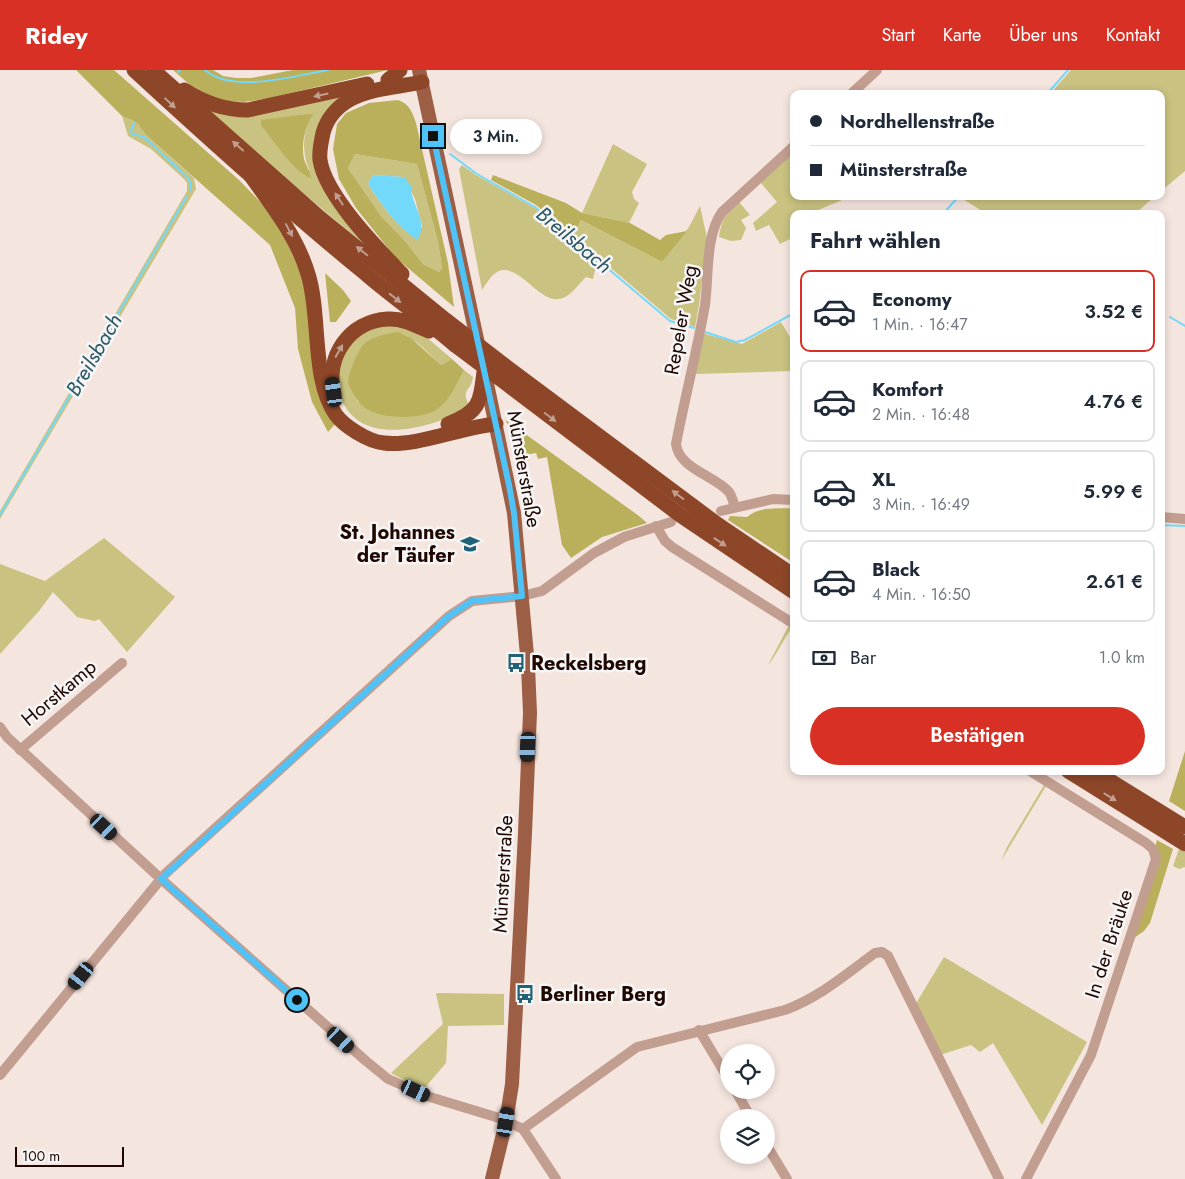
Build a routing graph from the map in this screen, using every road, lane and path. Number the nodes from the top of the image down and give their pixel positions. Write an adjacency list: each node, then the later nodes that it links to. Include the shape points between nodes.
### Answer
1 (134, 70): 9 (highway, one-way to 9)
2 (400, 70): 6 (highway)
3 (877, 70): 7 (street)
4 (154, 71): 6 (highway, one-way to 4, via 248,110 230,110 191,95); 10 (highway, one-way to 4, via 319,217)
5 (420, 74): 6 (highway); 10 (highway, one-way to 5, via 372,243 349,214 330,184 320,160 325,126 342,104); 12 (main road, Münsterstraße)
6 (388, 80)
7 (855, 90)
8 (790, 150): 16 (street, Repeler Weg, via 715,221 705,304 676,444 681,458 724,487)
9 (251, 176): 11 (highway, one-way to 11, via 367,276); 13 (highway, one-way to 13, via 286,224 308,274 317,324 321,375 335,415 345,425 363,437 384,443 410,441 483,425)
10 (444, 318): 22 (highway, one-way to 10, bridge, via 717,524)
11 (452, 342): 14 (highway, one-way to 11, via 412,432 370,431 342,411 332,376 333,362 349,336 374,322 400,320); 23 (highway, one-way to 23, bridge, via 680,515)
12 (484, 372): 13 (main road, Münsterstraße); 14 (highway, via 475,408 466,417)
13 (495, 419): 14 (highway); 24 (main road, Münsterstraße, via 514,513)
14 (448, 424)
15 (790, 500): 16 (street, via 774,499)
16 (735, 507): 17 (street)
17 (721, 511)
18 (1165, 517): 19 (street)
19 (1185, 519)
20 (670, 522): 21 (street)
21 (656, 526): 24 (street, via 624,537 594,553 542,591); 25 (street, via 672,547)
22 (790, 573)
23 (790, 589)
24 (522, 596): 34 (street, via 472,601 449,616); 38 (main road, Münsterstraße, via 529,722 512,1084)
25 (790, 621)
26 (122, 663): 28 (street, Horstkamp)
27 (0, 727): 28 (street)
28 (20, 750): 34 (street)
29 (1036, 775): 45 (street, In der Bräuke, via 1146,843 1153,849 1156,859 1091,1055)
30 (1074, 775): 33 (highway, one-way to 33)
31 (1100, 775): 32 (highway)
32 (1185, 827)
33 (1185, 844)
34 (161, 879): 37 (street); 38 (street, via 388,1079 430,1098)
35 (699, 1030): 36 (street); 39 (street, via 637,1047); 44 (street, via 800,1004 822,992 875,952 882,952 888,956)
36 (720, 1065)
37 (0, 1075)
38 (506, 1122): 39 (street); 41 (main road, Münsterstraße)
39 (523, 1129): 42 (street)
40 (775, 1159): 43 (street)
41 (492, 1179)
42 (556, 1179)
43 (787, 1179)
44 (1000, 1179)
45 (1026, 1179)

